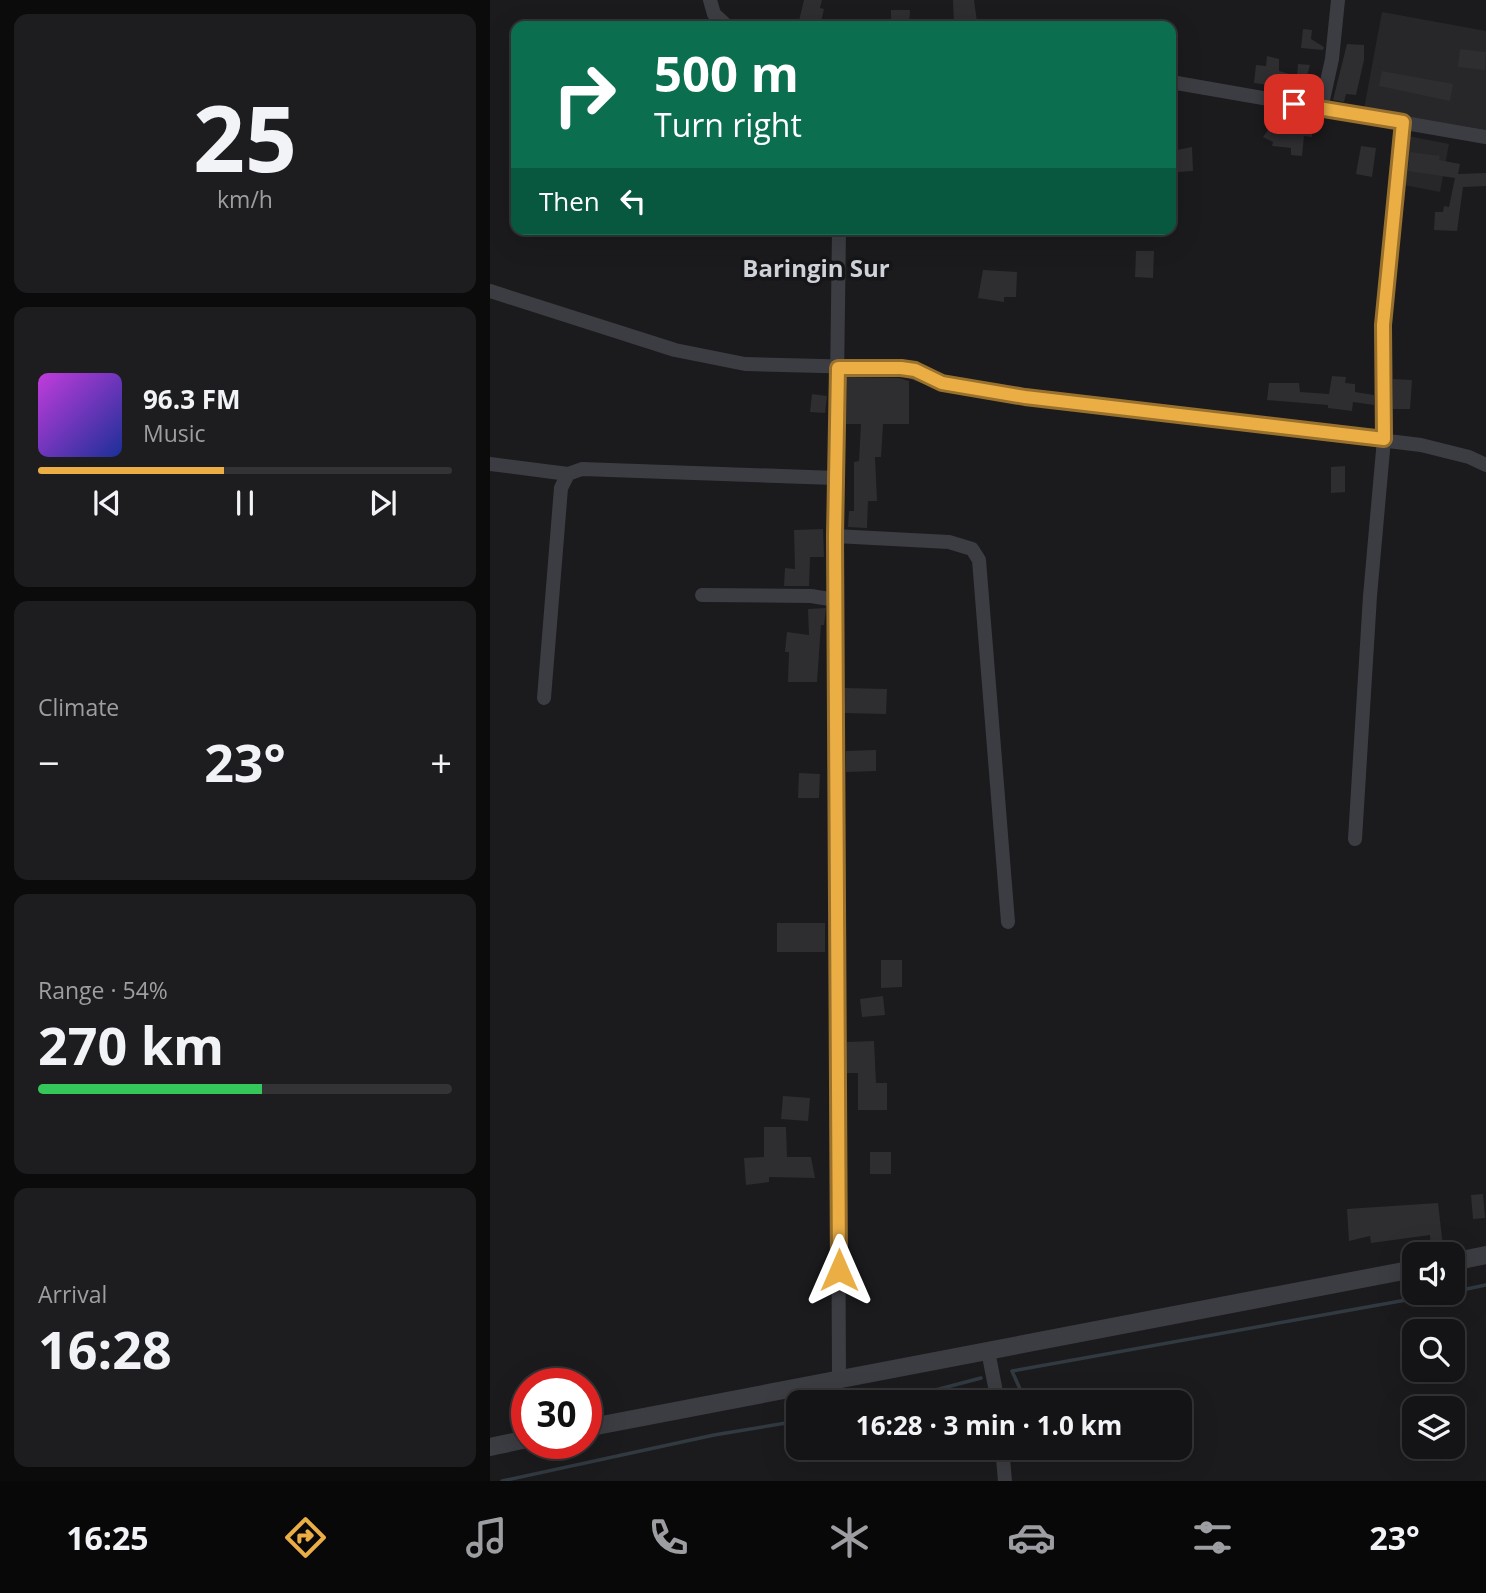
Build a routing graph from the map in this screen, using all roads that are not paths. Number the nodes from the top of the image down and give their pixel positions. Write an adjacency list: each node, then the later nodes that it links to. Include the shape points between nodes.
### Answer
1 (710, 0): 3 (street, via 713,14)
2 (1338, 0): 5 (street)
3 (721, 21)
4 (1176, 83): 5 (street)
5 (1321, 109): 6 (street)
6 (1403, 122): 7 (street); 11 (street, via 1383,325)
7 (1486, 137)
8 (839, 235): 10 (street)
9 (490, 291): 10 (street, via 675,350 745,364)
10 (838, 368): 11 (street, via 901,368 942,383 1025,397); 15 (street)
11 (1384, 439): 13 (street); 20 (street)
12 (490, 464): 14 (street)
13 (1486, 465)
14 (568, 474): 15 (street, via 582,469); 19 (street, via 561,488)
15 (836, 478): 16 (street)
16 (835, 536): 18 (street); 21 (street, via 949,542 972,549 979,560)
17 (702, 595): 18 (street)
18 (836, 600): 26 (street)
19 (544, 698)
20 (1355, 838)
21 (1008, 922)
22 (1486, 1255): 23 (street)
23 (1465, 1259)
24 (1402, 1271): 25 (street)
25 (988, 1351): 26 (street); 27 (street)
26 (839, 1378): 28 (street)
27 (996, 1390)
28 (602, 1425)
29 (511, 1442): 30 (street)
30 (490, 1447)
31 (1003, 1460): 32 (street)
32 (1005, 1481)

